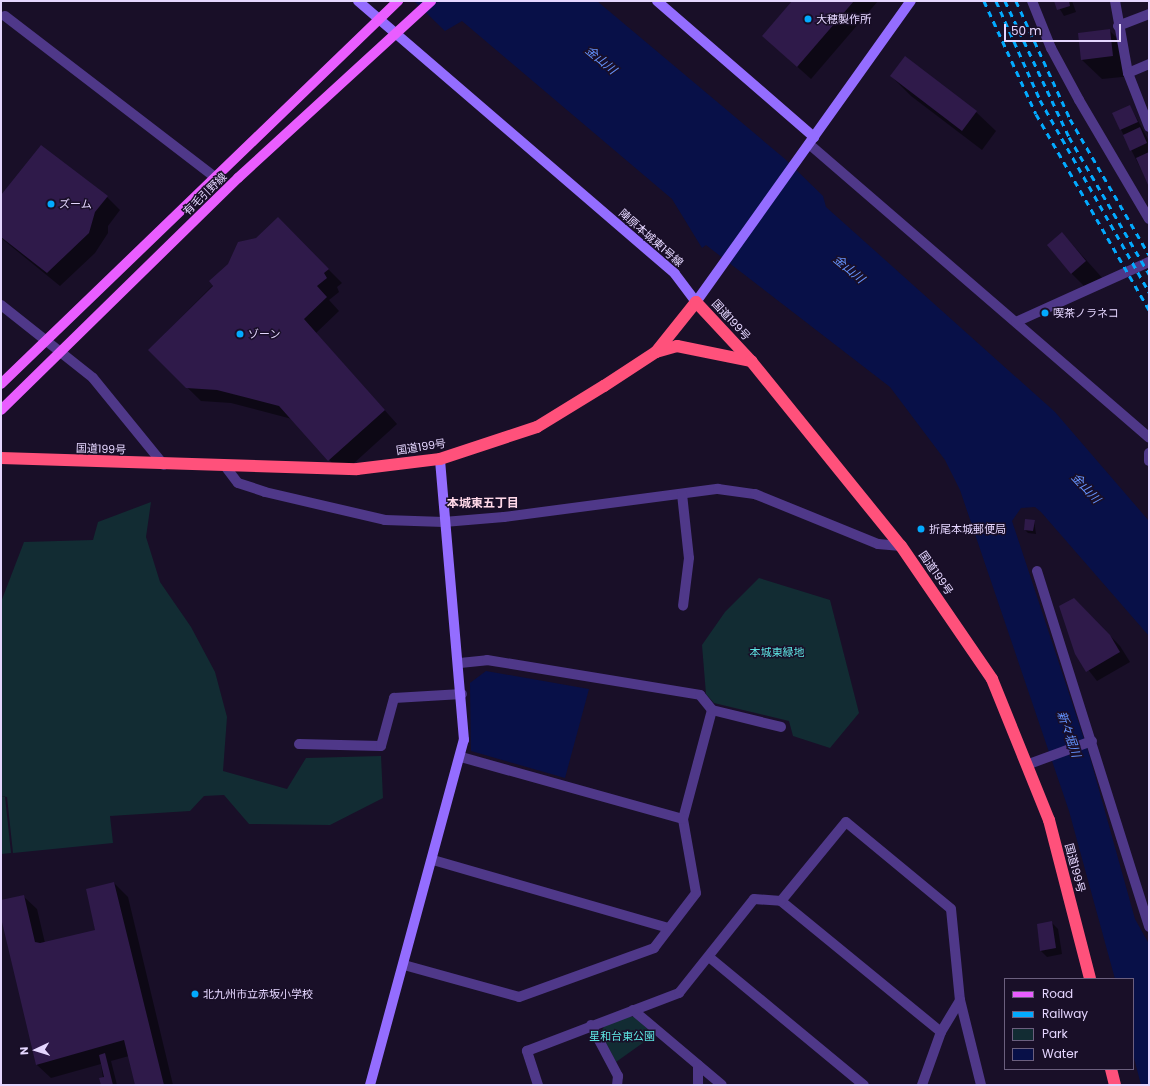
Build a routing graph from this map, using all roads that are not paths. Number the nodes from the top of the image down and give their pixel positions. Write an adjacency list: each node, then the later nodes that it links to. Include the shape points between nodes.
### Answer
1 (358, 1): 10 (street, 陣原本城東1号線)
2 (398, 1): 10 (main road, 有毛引野線)
3 (431, 1): 12 (main road, 有毛引野線)
4 (657, 1): 16 (street)
5 (910, 1): 16 (street)
6 (1032, 1): 18 (street, via 1051,48)
7 (1115, 1): 11 (street)
8 (1149, 14): 11 (street)
9 (5, 16): 17 (street)
10 (378, 20): 12 (street, 陣原本城東1号線); 17 (main road, 有毛引野線)
11 (1118, 26): 14 (street)
12 (394, 34): 20 (street, 陣原本城東1号線, via 675,274); 24 (main road, 有毛引野線, via 238,178)
13 (1149, 64): 14 (street)
14 (1128, 73): 15 (street)
15 (1149, 127)
16 (812, 141): 20 (street); 22 (street)
17 (216, 178): 23 (main road, 有毛引野線)
18 (1149, 219)
19 (1149, 262): 22 (street)
20 (696, 302): 25 (highway, 国道199号); 26 (highway, 国道199号)
21 (1, 305): 23 (street)
22 (1016, 322): 29 (street)
23 (44, 341): 24 (street); 27 (main road, 有毛引野線)
24 (61, 352): 28 (main road, 有毛引野線); 34 (street, via 93,378)
25 (656, 352): 26 (highway, via 676,346); 32 (highway, 国道199号, via 537,427)
26 (751, 361): 38 (highway, 国道199号)
27 (1, 384)
28 (1, 410)
29 (1149, 437)
30 (1149, 453): 33 (street)
31 (1, 458): 34 (highway, 国道199号)
32 (440, 459): 35 (highway, 国道199号, via 357,469); 37 (street)
33 (1149, 461)
34 (164, 465): 35 (highway, 国道199号)
35 (225, 466): 37 (street, via 238,483 265,492 385,520)
36 (682, 494): 37 (street); 38 (street, via 718,489 754,494 878,544); 40 (street, via 689,558)
37 (444, 522): 41 (street)
38 (901, 546): 48 (highway, 国道199号, via 992,678)
39 (1037, 571): 45 (street)
40 (683, 606)
41 (460, 663): 42 (street); 43 (street, via 487,660 700,695)
42 (462, 694): 46 (street, via 394,698 382,746); 47 (street, via 464,740)
43 (712, 710): 44 (street); 49 (street)
44 (781, 727)
45 (1092, 741): 48 (street); 52 (street)
46 (299, 744)
47 (461, 757): 49 (street); 50 (street)
48 (1029, 764): 56 (highway, 国道199号, via 1049,820)
49 (683, 819): 53 (street, via 696,893)
50 (433, 860): 53 (street); 55 (street)
51 (781, 902): 54 (street, via 754,899); 57 (street, via 846,822 951,908); 60 (street)
52 (1149, 927)
53 (668, 928): 55 (street, via 654,948 519,997)
54 (709, 957): 58 (street, via 679,993); 68 (street)
55 (404, 965): 63 (street)
56 (1090, 978)
57 (960, 1000): 60 (street); 70 (street)
58 (633, 1010): 59 (street); 61 (street)
59 (591, 1025): 64 (street, via 527,1051); 65 (street, via 618,1076)
60 (941, 1032): 69 (street)
61 (698, 1065): 66 (street); 67 (street)
62 (1111, 1070): 71 (highway)
63 (370, 1085)
64 (538, 1085)
65 (616, 1085)
66 (698, 1085)
67 (722, 1085)
68 (864, 1085)
69 (922, 1085)
70 (981, 1085)
71 (1115, 1085)

